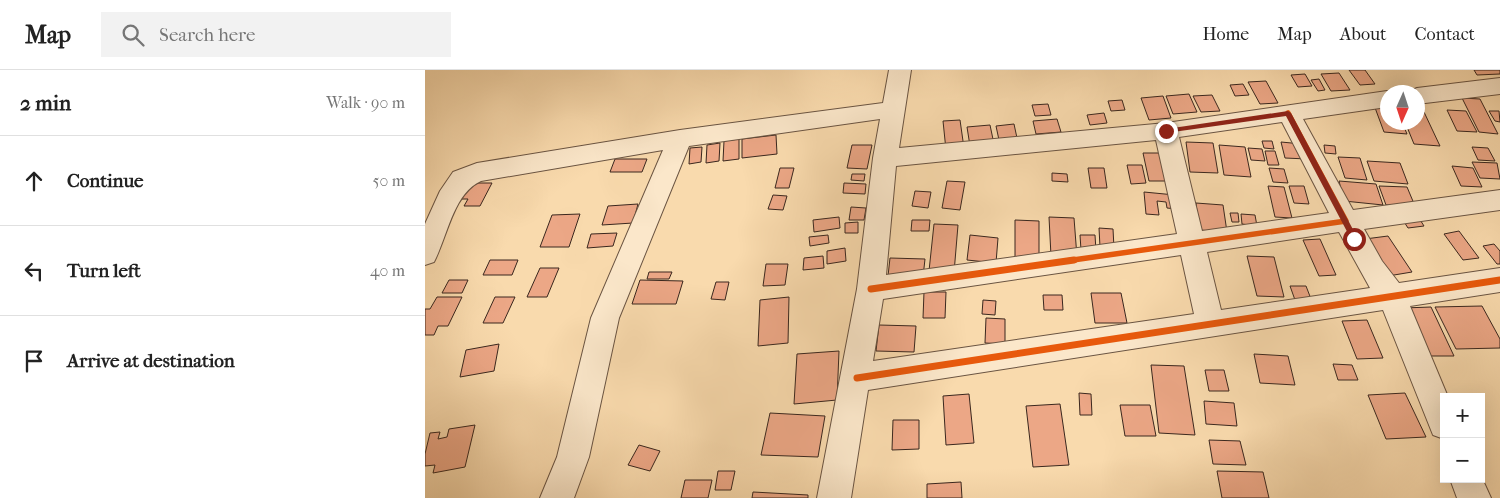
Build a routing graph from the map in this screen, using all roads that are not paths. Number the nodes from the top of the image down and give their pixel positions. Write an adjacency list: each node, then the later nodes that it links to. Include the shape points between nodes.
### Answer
1 (900, 70): 5 (street)
2 (1500, 86): 3 (street)
3 (1425, 95)
4 (1380, 100): 6 (street)
5 (895, 109): 8 (street); 9 (street)
6 (1288, 113): 7 (street); 11 (street)
7 (1166, 131): 9 (street); 12 (street)
8 (680, 139): 13 (street, via 477,172 462,180 452,191); 21 (street, via 605,318 573,457)
9 (885, 158): 15 (street)
10 (1500, 200): 11 (street)
11 (1347, 221): 12 (street); 16 (street, via 1367,262)
12 (1191, 243): 15 (street); 17 (street)
13 (425, 254)
14 (1500, 280): 16 (street)
15 (871, 289): 18 (street)
16 (1391, 295): 17 (street); 19 (street)
17 (1210, 323): 18 (street)
18 (857, 378): 22 (street)
19 (1440, 414)
20 (1468, 483): 23 (street)
21 (557, 498)
22 (834, 498)
23 (1474, 498)

